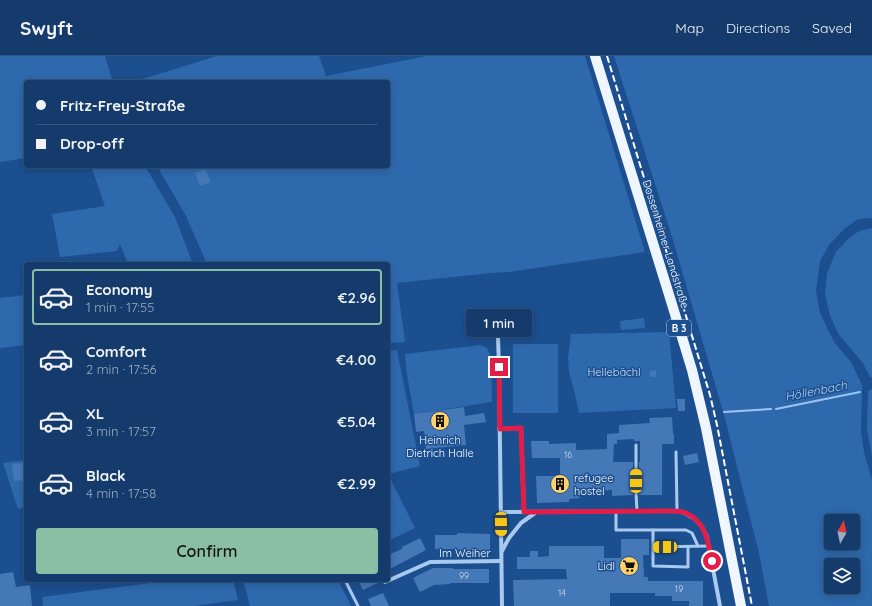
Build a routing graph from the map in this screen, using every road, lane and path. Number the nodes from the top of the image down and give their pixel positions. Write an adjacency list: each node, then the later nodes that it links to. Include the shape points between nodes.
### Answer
1 (595, 56): 24 (main road, Dossenheimer Landstraße / B 3, via 692,370)
2 (498, 337): 3 (street)
3 (500, 429): 9 (street); 10 (street, via 521,428)
4 (636, 444): 7 (lane)
5 (676, 452): 8 (lane)
6 (616, 511): 7 (street); 11 (street); 12 (lane, via 616,530)
7 (637, 511): 8 (street)
8 (677, 511): 15 (street, via 695,518 707,537)
9 (501, 512): 10 (street); 17 (street)
10 (524, 512): 11 (street)
11 (536, 512): 17 (street, via 521,523)
12 (653, 530): 14 (lane, via 686,530 692,533); 16 (lane)
13 (688, 546): 14 (lane); 16 (lane); 16 (lane, via 688,567 653,566)
14 (698, 546): 15 (lane)
15 (709, 546): 23 (street)
16 (653, 547)
17 (501, 553): 18 (street)
18 (501, 561): 19 (street, Im Weiher, via 430,562); 22 (street)
19 (390, 580)
20 (347, 582): 21 (lane)
21 (358, 606)
22 (502, 606)
23 (720, 606)
24 (741, 606)

